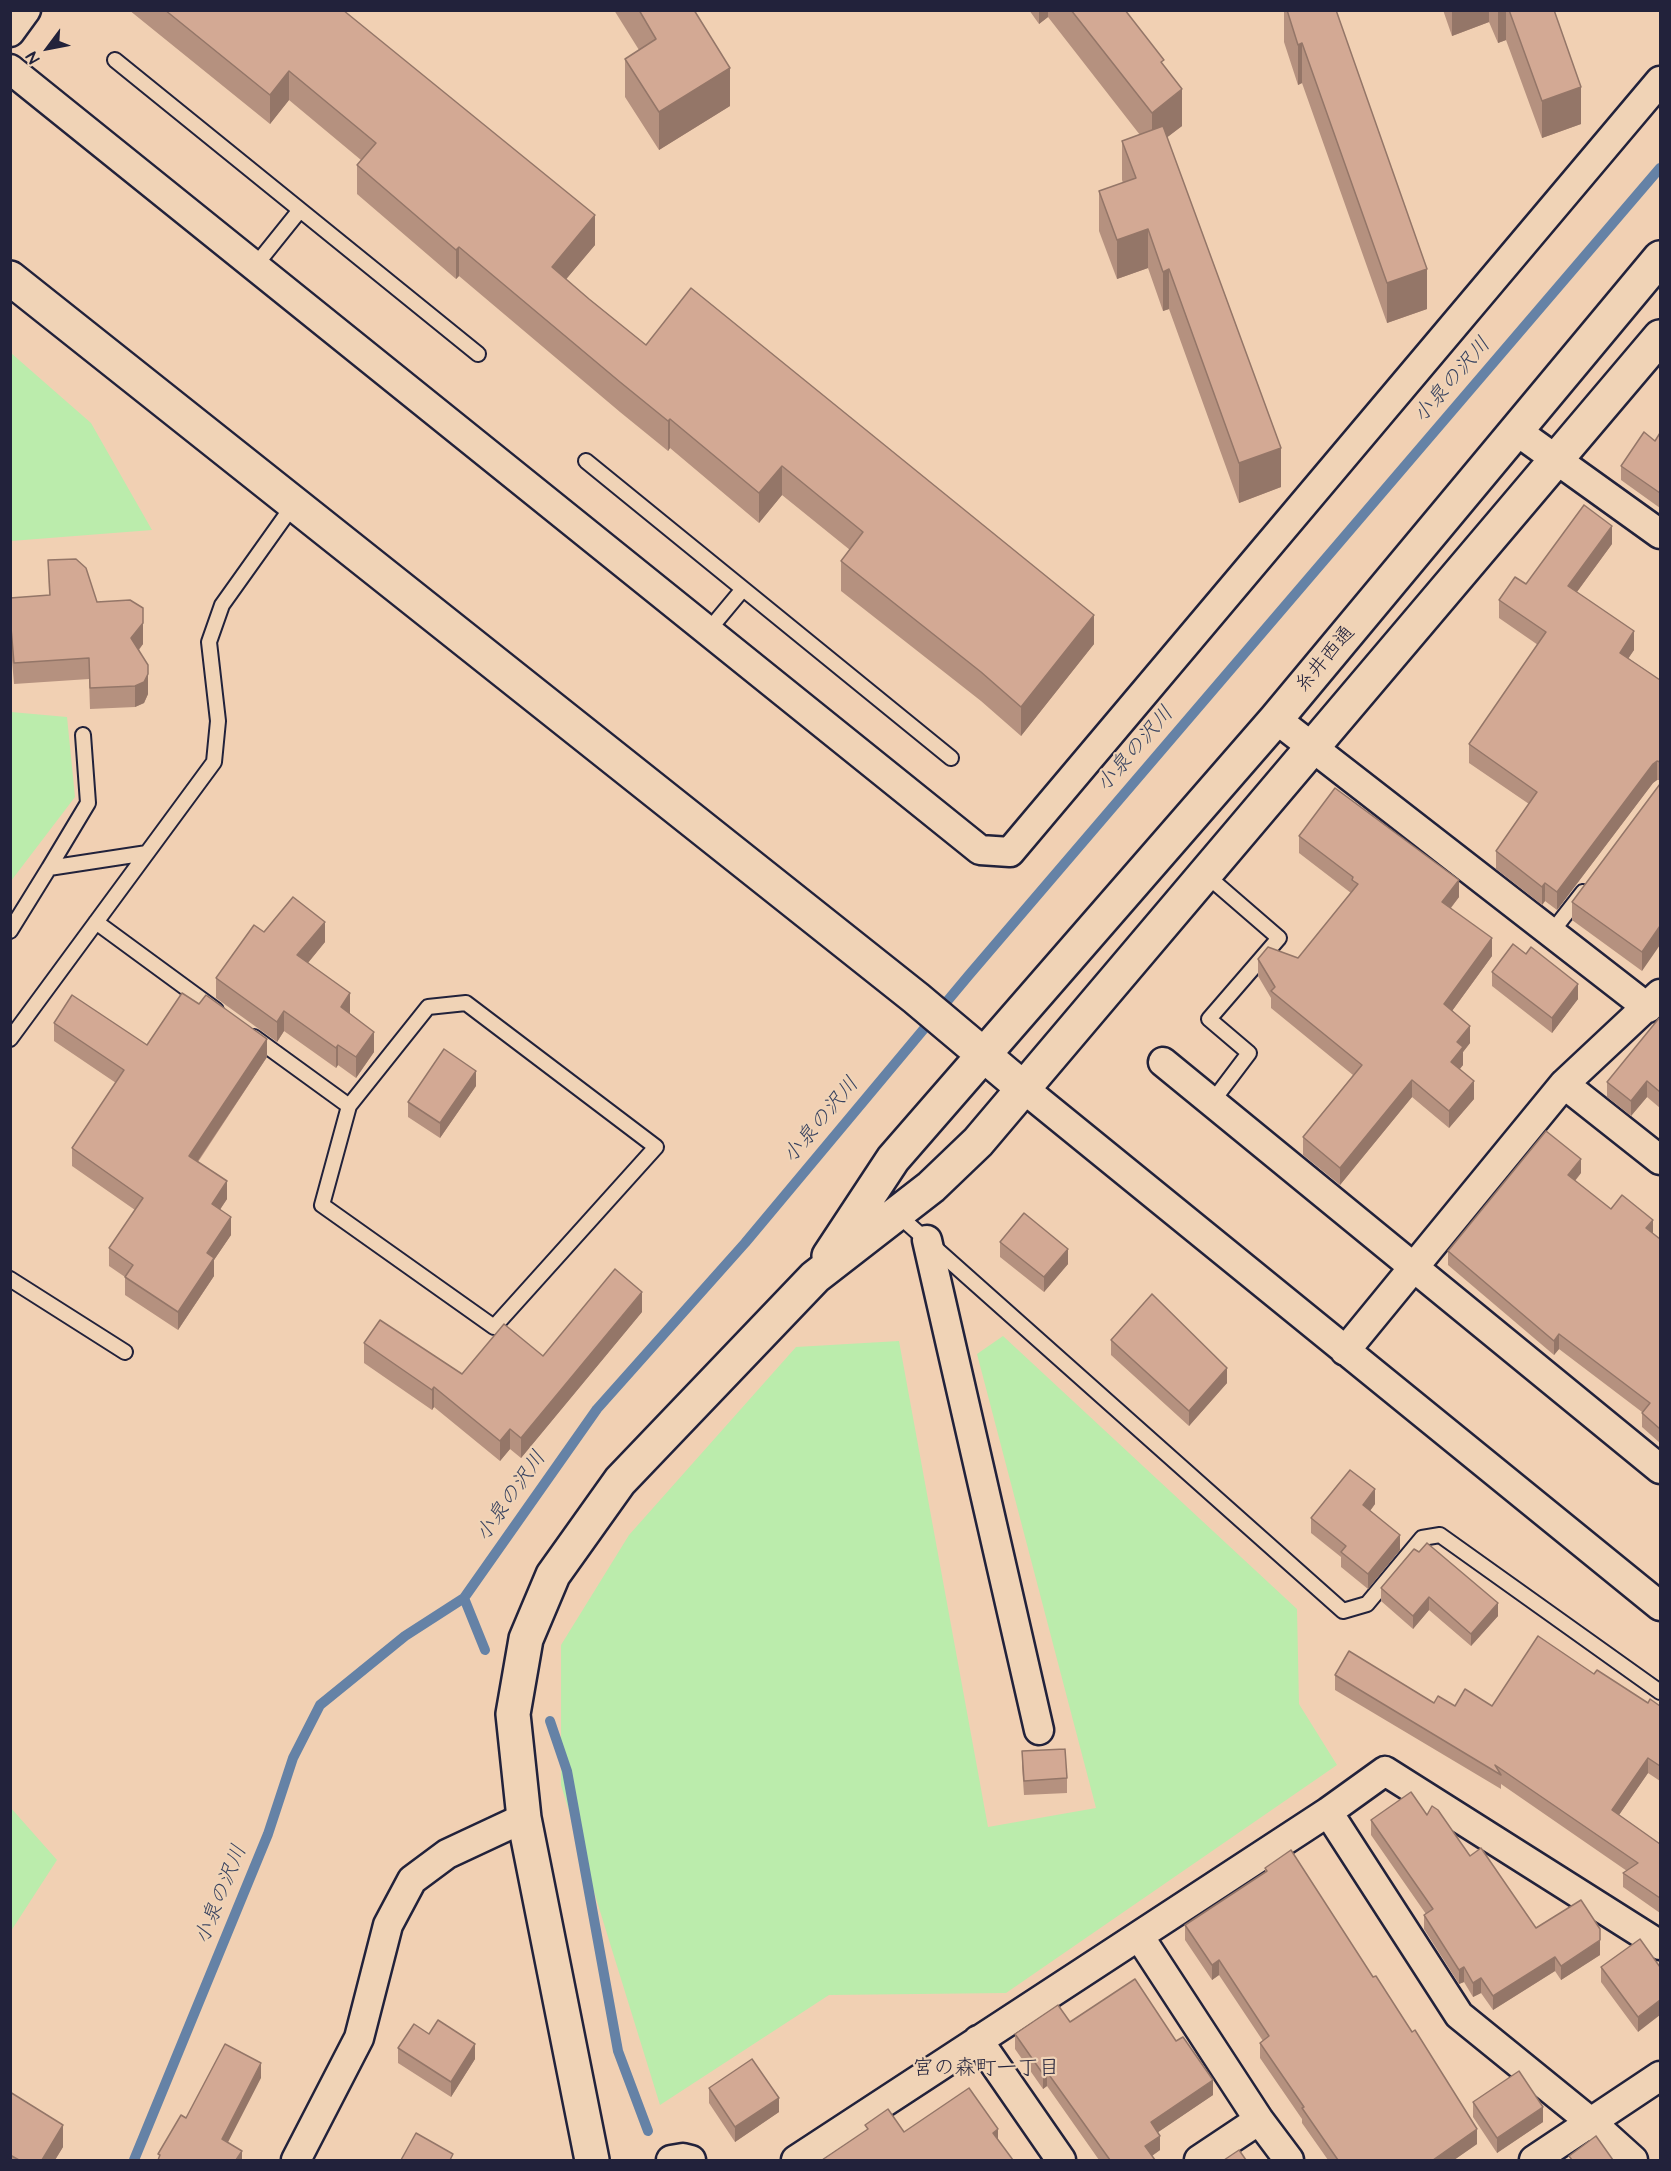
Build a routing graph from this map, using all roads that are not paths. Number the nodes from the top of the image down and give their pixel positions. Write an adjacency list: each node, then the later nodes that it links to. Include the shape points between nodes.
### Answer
1 (26, 10): 2 (street)
2 (10, 32)
3 (114, 60): 6 (lane)
4 (10, 69): 8 (street)
5 (1660, 81): 18 (street, via 1010,852 980,850)
6 (300, 210): 8 (lane); 11 (lane)
7 (1660, 258): 12 (street, 糸井西通)
8 (255, 266): 18 (street)
9 (10, 278): 15 (street)
10 (1660, 337): 13 (street)
11 (478, 354)
12 (1518, 432): 13 (street); 19 (street, 糸井西通)
13 (1555, 459): 16 (street); 21 (street)
14 (586, 461): 17 (lane)
15 (294, 504): 23 (lane, via 222,605 209,642 218,722 214,762); 34 (street)
16 (1660, 534)
17 (743, 589): 18 (lane); 22 (lane)
18 (708, 631)
19 (1276, 719): 21 (street); 34 (street, 糸井西通)
20 (83, 735): 24 (lane, via 88,803)
21 (1311, 747): 25 (street); 29 (street)
22 (951, 759)
23 (147, 853): 24 (lane); 27 (lane)
24 (49, 868): 28 (lane)
25 (1205, 874): 37 (street); 38 (lane, via 1280,938 1209,1019 1249,1053)
26 (1592, 879): 29 (lane)
27 (96, 922): 31 (lane); 33 (lane)
28 (10, 931)
29 (1551, 933): 30 (street)
30 (1654, 1001): 36 (street)
31 (227, 1018)
32 (246, 1031): 39 (lane)
33 (10, 1039)
34 (982, 1054): 37 (street); 44 (street, 糸井西通, via 893,1159)
35 (1163, 1062): 38 (street)
36 (1564, 1084): 40 (street); 43 (street)
37 (1023, 1088): 41 (street, via 978,1142); 47 (street)
38 (1212, 1102): 43 (street)
39 (349, 1106): 39 (lane, via 322,1204 494,1327 656,1148 466,1003 428,1007)
40 (1660, 1160)
41 (897, 1214): 42 (lane); 44 (street)
42 (927, 1240): 50 (lane, via 1343,1611 1367,1604 1422,1538 1440,1535); 51 (street)
43 (1415, 1268): 47 (street); 48 (street)
44 (815, 1277): 53 (street, via 620,1481 553,1575 526,1639 513,1714)
45 (10, 1279): 46 (lane)
46 (124, 1352)
47 (1345, 1352): 49 (street)
48 (1660, 1468)
49 (1660, 1606)
50 (1660, 1692)
51 (1039, 1730)
52 (1328, 1812): 54 (street); 55 (street, via 1385,1771); 59 (street, via 1459,2015)
53 (524, 1818): 60 (street, via 447,1854 412,1880 388,1925 359,2038); 61 (street)
54 (1139, 1936): 56 (street); 58 (street)
55 (1660, 1945)
56 (978, 2040): 64 (street); 65 (street)
57 (1660, 2076): 59 (street)
58 (1259, 2120): 66 (street); 67 (street)
59 (1592, 2123): 68 (street); 69 (street)
60 (297, 2160)
61 (592, 2160)
62 (671, 2160): 63 (street)
63 (690, 2160)
64 (796, 2160)
65 (1061, 2160)
66 (1199, 2160)
67 (1289, 2160)
68 (1534, 2160)
69 (1633, 2160)

